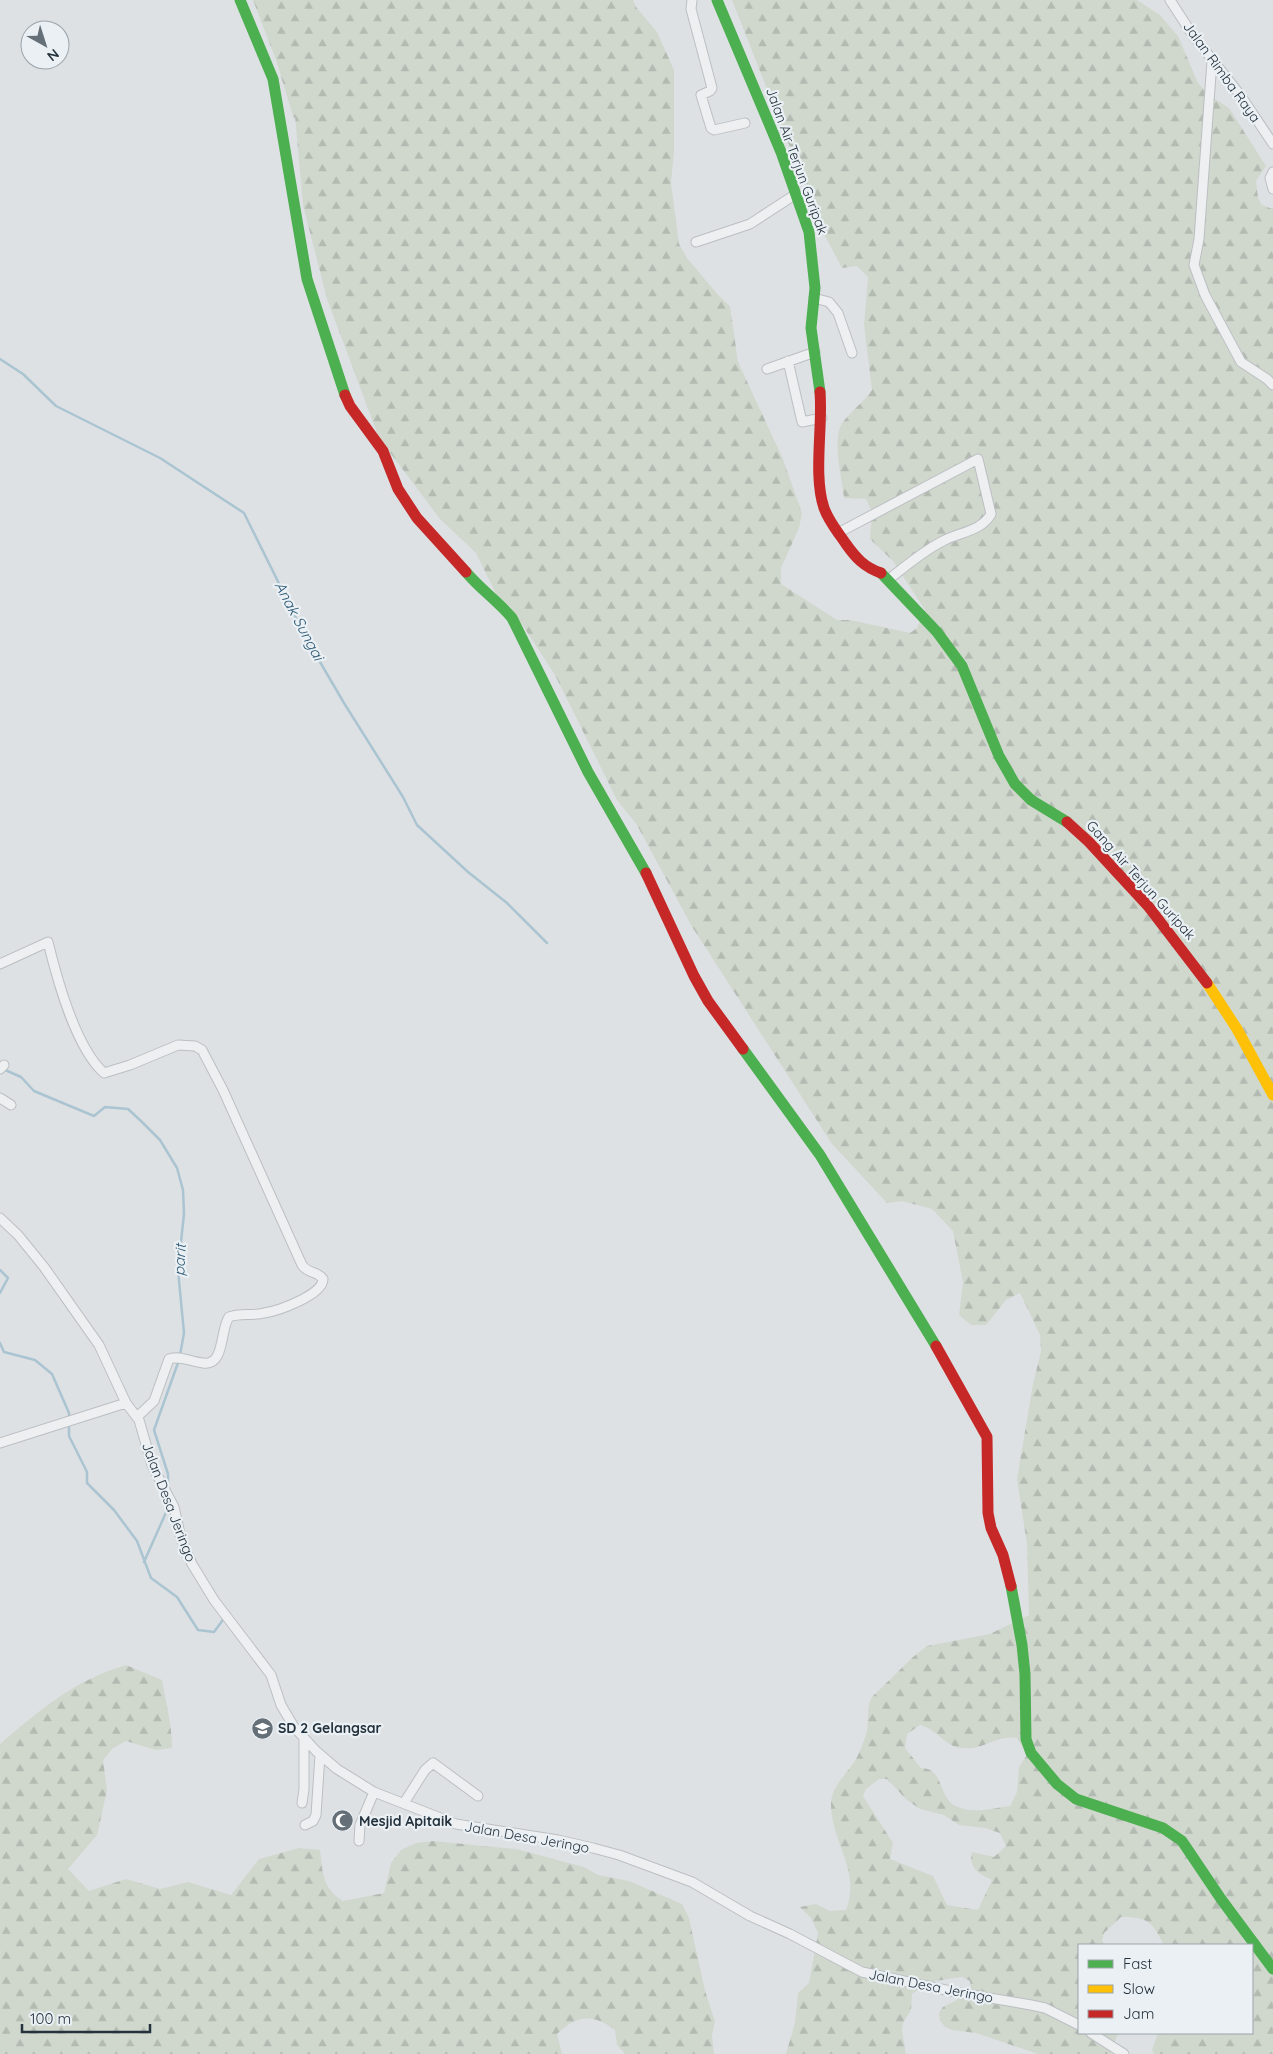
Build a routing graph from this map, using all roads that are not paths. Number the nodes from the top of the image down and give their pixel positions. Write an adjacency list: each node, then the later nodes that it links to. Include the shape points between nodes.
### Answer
1 (240, 0): 36 (street, via 273,79 307,279 330,357 350,406 383,451 398,489 417,518 477,585 501,604 512,618 588,772 655,889 708,1001 820,1155 880,1251 987,1437 991,1528 1008,1573 1022,1645 1026,1739 1031,1753 1076,1799 1163,1828 1182,1841)
2 (692, 0): 6 (street, via 712,88 702,95 711,128)
3 (717, 0): 10 (street, Jalan Air Terjun Guripak)
4 (1170, 0): 5 (street, Jalan Rimba Raya)
5 (1212, 61): 7 (street, Jalan Rimba Raya, via 1241,96); 17 (street, via 1199,238 1194,264 1205,295 1241,362)
6 (745, 123)
7 (1273, 144)
8 (1273, 172): 9 (street, via 1270,178)
9 (1273, 189)
10 (796, 194): 11 (street, via 756,221); 12 (street, Jalan Air Terjun Guripak, via 813,249)
11 (696, 242)
12 (814, 298): 13 (street, Jalan Air Terjun Guripak, via 810,318); 14 (street, via 829,302 838,313)
13 (815, 352): 15 (street); 18 (street, Jalan Air Terjun Guripak)
14 (852, 353)
15 (788, 361): 16 (street); 18 (street, via 802,422)
16 (767, 369)
17 (1273, 385)
18 (822, 418): 19 (street, Jalan Air Terjun Guripak, via 818,456 823,506)
19 (838, 532): 20 (street, Jalan Air Terjun Guripak, via 858,560); 20 (street, via 978,459 991,514 988,520 940,542)
20 (889, 579): 22 (street, Gang Air Terjun Guripak, via 962,666 1014,783 1030,800 1073,827 1151,910 1207,980)
21 (0, 964): 27 (street, via 48,942 77,1032 104,1073 178,1045 202,1050 303,1267 323,1278 321,1287 294,1303 265,1313 228,1318 218,1357 212,1363 178,1358 167,1362 154,1401)
22 (1273, 1095)
23 (0, 1098): 24 (street)
24 (11, 1105)
25 (0, 1218): 26 (street, Jalan Desa Jeringo, via 18,1235 74,1306 99,1345)
26 (126, 1403): 27 (street, Jalan Desa Jeringo); 28 (street)
27 (138, 1417): 29 (street, Jalan Desa Jeringo, via 152,1465 174,1507 184,1546 196,1572 271,1675 286,1713)
28 (0, 1443)
29 (313, 1748): 30 (street, Jalan Desa Jeringo, via 344,1774); 32 (street); 34 (street, via 316,1816)
30 (374, 1792): 33 (street, Jalan Desa Jeringo); 35 (street, via 360,1825)
31 (478, 1796): 33 (street, via 433,1764 425,1770)
32 (302, 1803)
33 (404, 1803): 37 (street, Jalan Desa Jeringo, via 456,1824 558,1840 620,1855 692,1882 750,1916 862,1972 1045,2008)
34 (305, 1825)
35 (358, 1841)
36 (1273, 1969)
37 (1078, 2024)
38 (1093, 2034): 39 (street)
39 (1124, 2054)

